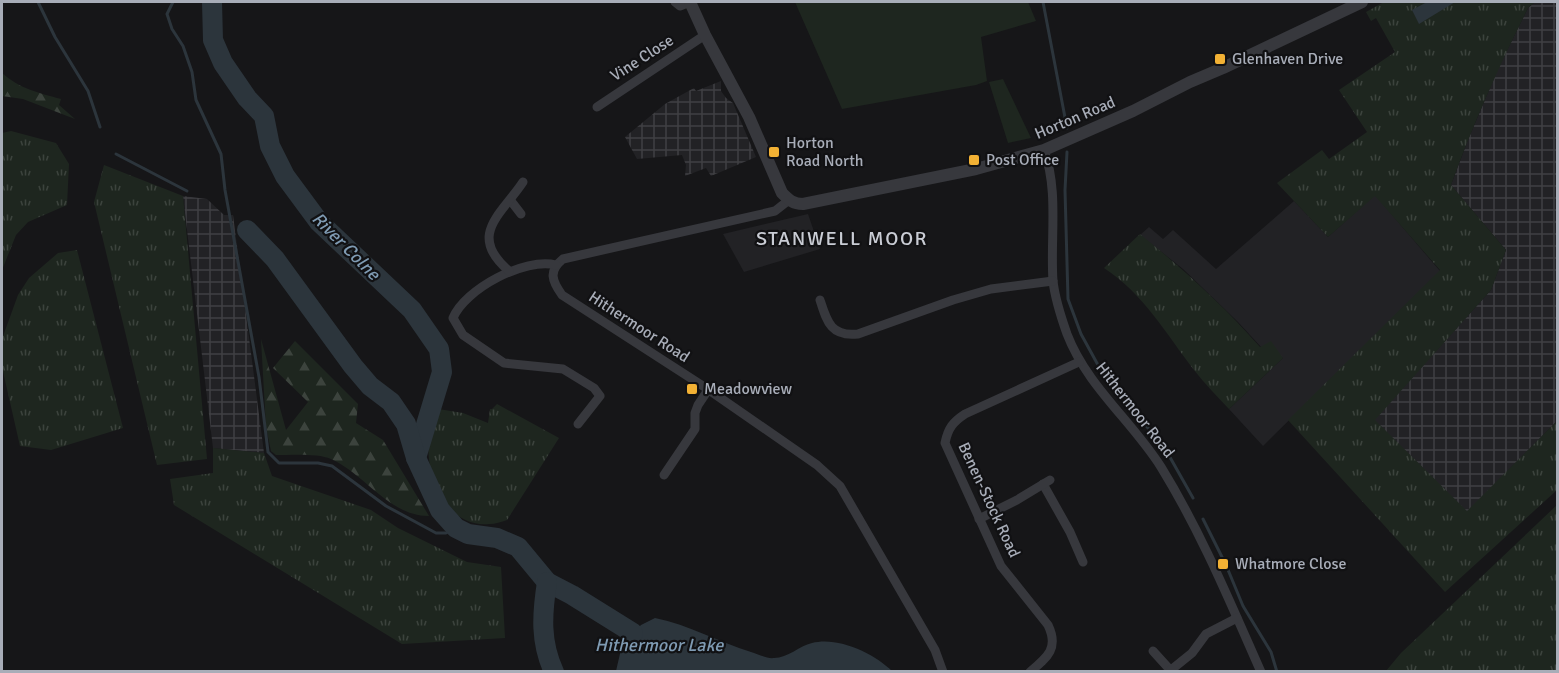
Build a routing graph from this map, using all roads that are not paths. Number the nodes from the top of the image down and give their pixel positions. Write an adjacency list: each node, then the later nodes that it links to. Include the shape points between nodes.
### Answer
1 (675, 2): 2 (street, via 680,6)
2 (690, 2): 4 (street)
3 (1362, 2): 6 (street, Horton Road)
4 (705, 34): 5 (street, Vine Close, via 600,104); 8 (street, via 749,117 782,193)
5 (597, 92)
6 (1044, 150): 8 (street, Horton Road, via 878,190 803,204); 13 (street, Hithermoor Road, via 1051,178)
7 (523, 182): 9 (street)
8 (789, 200): 11 (street, via 775,211 583,254)
9 (511, 201): 10 (street); 12 (street, via 496,217 489,236 491,251)
10 (521, 214)
11 (556, 265): 12 (street, via 542,262); 16 (street, Hithermoor Road, via 555,285 562,295)
12 (509, 271): 17 (street, via 463,303 453,318 463,335 504,363 563,369 594,388 600,396)
13 (1053, 281): 14 (street, via 990,290 846,335 827,322); 15 (street, Hithermoor Road, via 1067,334)
14 (820, 300)
15 (1080, 362): 19 (street, Benen-Stock Road, via 953,422 945,443); 23 (street, Hithermoor Road, via 1160,465 1189,515)
16 (708, 390): 18 (street, via 695,413 695,429); 26 (street, Hithermoor Road, via 818,465 845,493)
17 (578, 424)
18 (664, 476)
19 (979, 519): 20 (street, via 1047,482); 27 (street, Benen-Stock Road, via 1001,566 1053,636 1052,650)
20 (1078, 547): 21 (street); 22 (street)
21 (1068, 551)
22 (1083, 562)
23 (1237, 618): 25 (street, via 1206,634); 28 (street, Hithermoor Road)
24 (1153, 651): 25 (street)
25 (1171, 671)
26 (944, 672)
27 (1030, 672)
28 (1261, 672)

